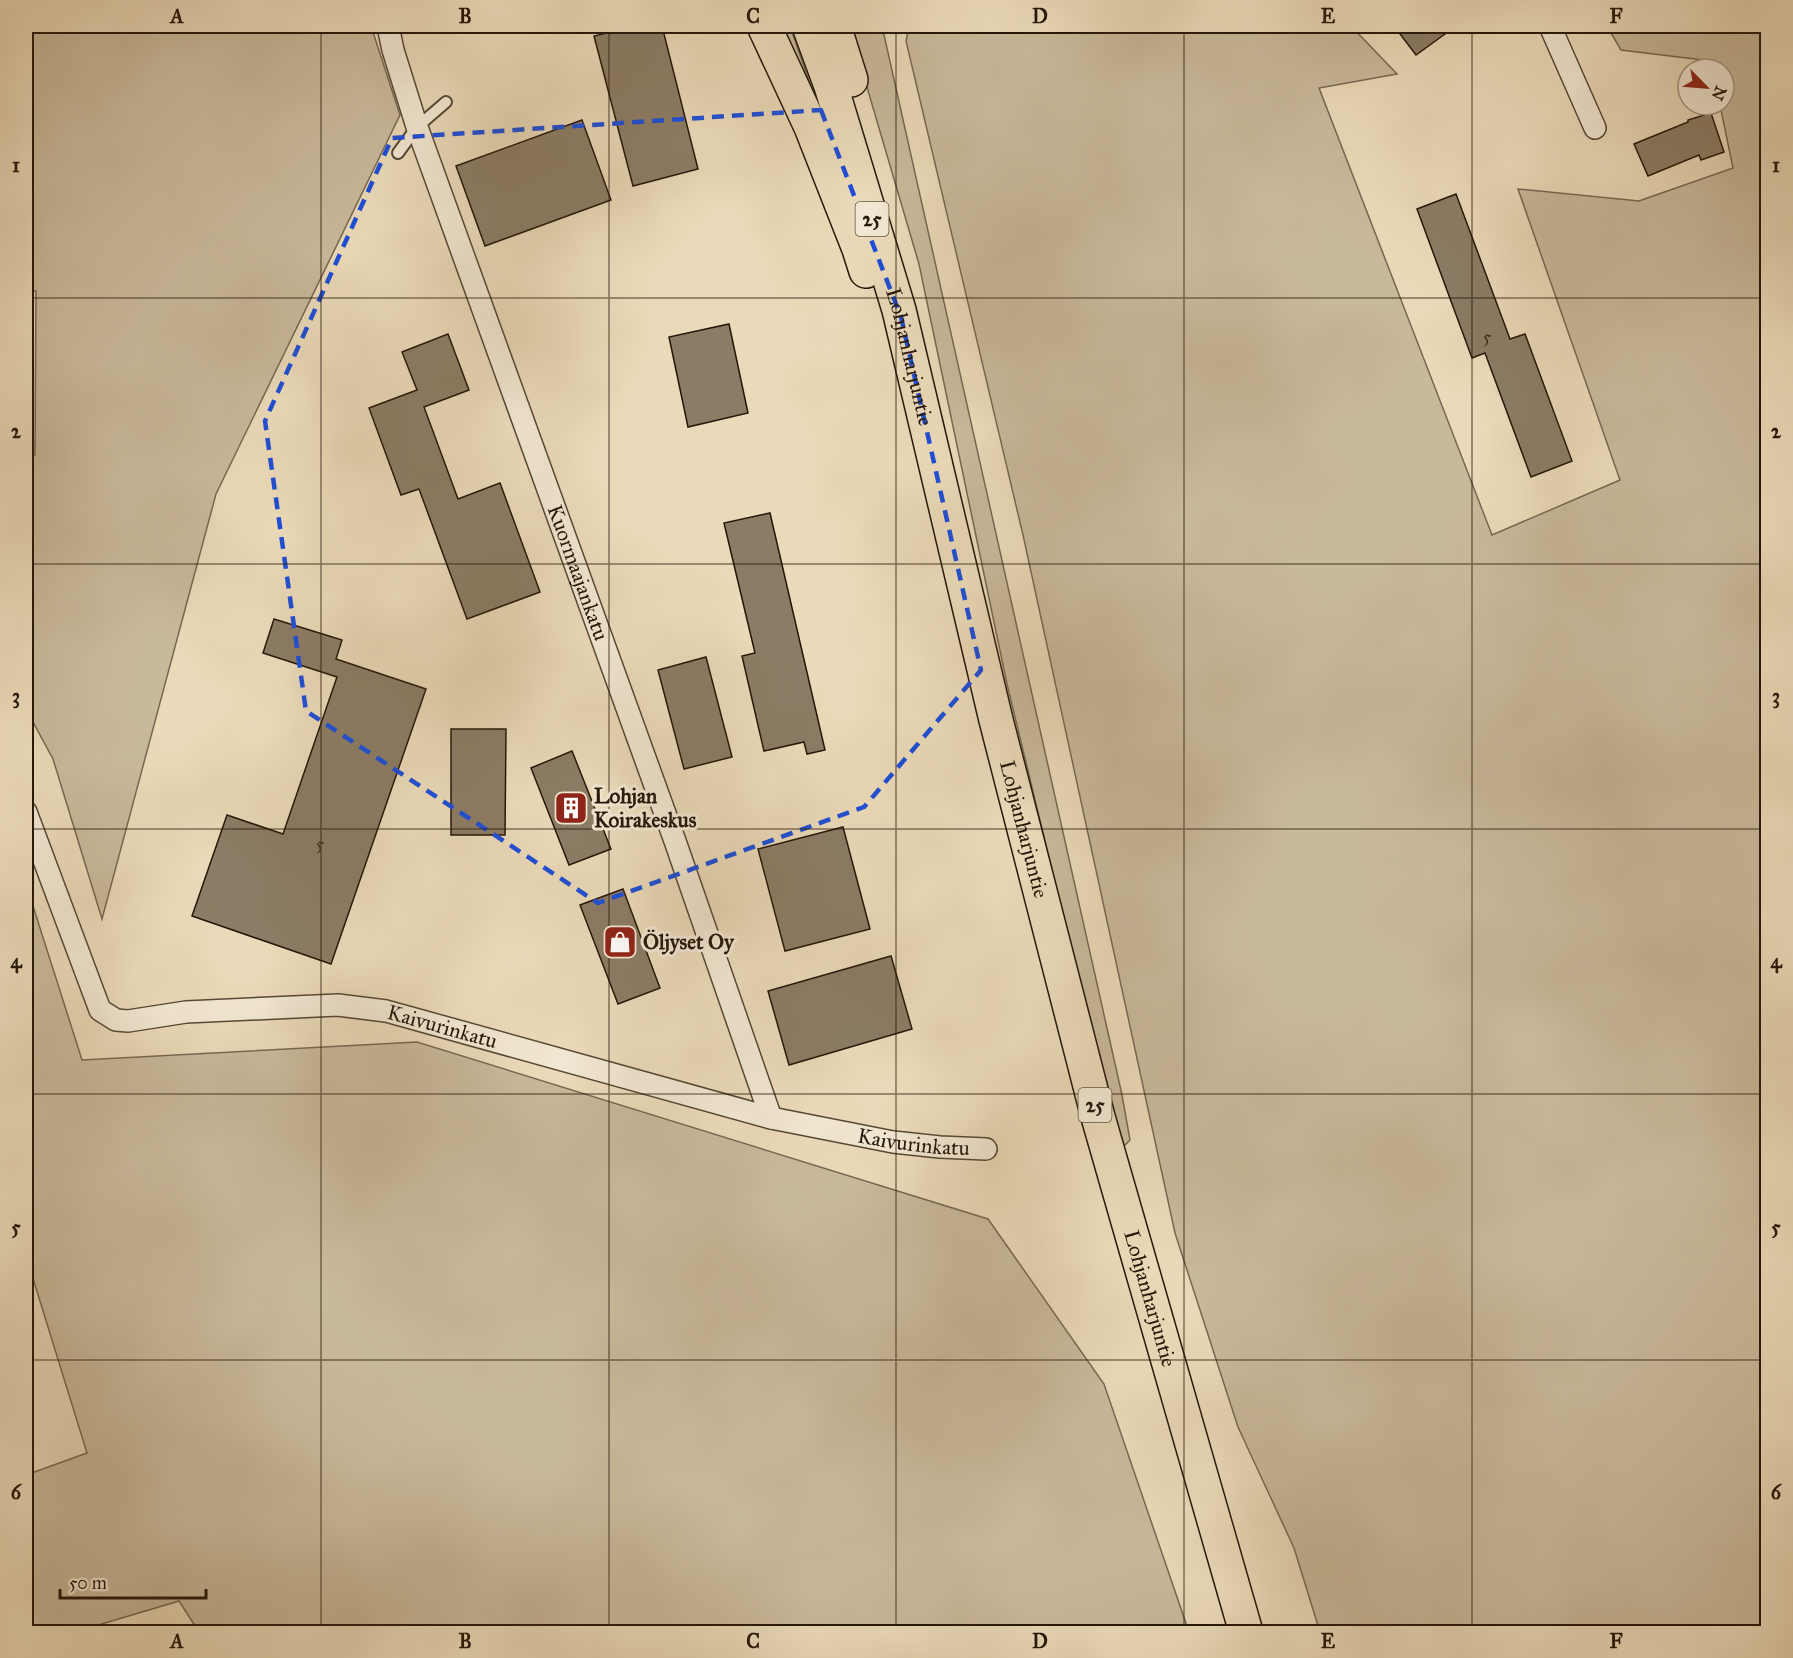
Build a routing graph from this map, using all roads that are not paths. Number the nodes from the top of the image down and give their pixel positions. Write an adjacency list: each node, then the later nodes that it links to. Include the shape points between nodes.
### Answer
1 (388, 26): 7 (street, Kuormaajankatu)
2 (764, 26): 11 (highway, via 811,127 859,249)
3 (809, 26): 10 (highway, Lohjanharjuntie / 25, via 878,237)
4 (834, 26): 10 (highway, via 894,231)
5 (1550, 26): 8 (street)
6 (446, 102): 7 (lane)
7 (417, 127): 9 (lane); 13 (street, Kuormaajankatu)
8 (1595, 128)
9 (398, 153)
10 (925, 416): 11 (highway, Lohjanharjuntie / 25)
11 (963, 573): 15 (highway, Lohjanharjuntie / 25, via 1098,1117)
12 (26, 812): 13 (street, Kaivurinkatu, via 100,1010 116,1020 186,1012 358,1006)
13 (771, 1118): 14 (street, Kaivurinkatu, via 893,1142)
14 (986, 1149)
15 (1246, 1632)

